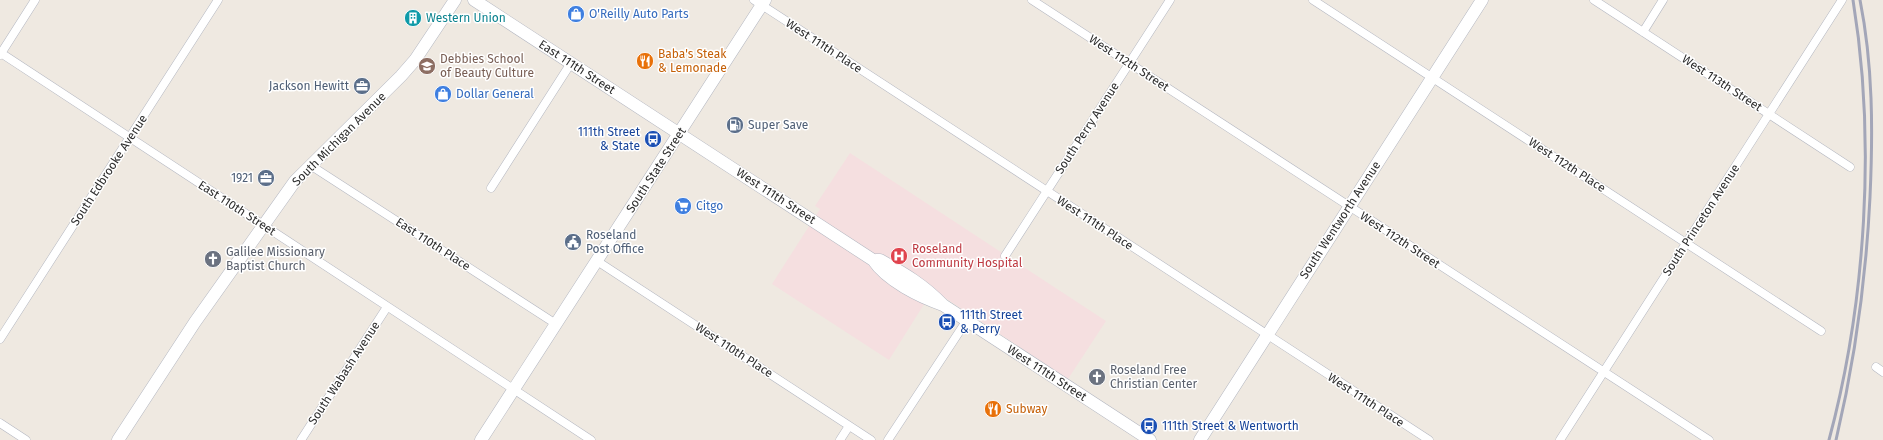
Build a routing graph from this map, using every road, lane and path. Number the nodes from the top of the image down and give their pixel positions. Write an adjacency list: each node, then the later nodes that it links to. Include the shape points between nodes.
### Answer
1 (35, 0): 14 (street)
2 (218, 0): 20 (street, South Edbrooke Avenue)
3 (455, 0): 21 (main road, South Michigan Avenue, via 416,60)
4 (474, 0): 15 (main road, East 111th Street)
5 (1032, 0): 16 (street, West 112th Street)
6 (1170, 0): 16 (street, South Perry Avenue)
7 (1313, 0): 17 (street, West 112th Place)
8 (1482, 0): 17 (main road, South Wentworth Avenue)
9 (1594, 0): 13 (street, West 113th Street)
10 (1663, 0): 13 (street)
11 (1842, 0): 18 (street, South Princeton Avenue)
12 (760, 2): 19 (main road, South State Street); 24 (street, West 111th Place)
13 (1643, 32): 18 (street, West 113th Street)
14 (1, 54): 20 (street, East 110th Street)
15 (571, 63): 19 (main road, East 111th Street); 23 (street)
16 (1129, 63): 24 (street, South Perry Avenue); 25 (street, West 112th Street)
17 (1432, 77): 25 (main road, South Wentworth Avenue); 27 (street, West 112th Place)
18 (1769, 114): 22 (street, West 113th Street); 27 (street, South Princeton Avenue)
19 (679, 133): 29 (main road, South State Street); 31 (main road, West 111th Street, via 874,260 880,260 913,279)
20 (130, 138): 26 (street, East 110th Street); 35 (street, South Edbrooke Avenue)
21 (310, 165): 26 (main road, South Michigan Avenue); 32 (street, East 110th Place)
22 (1850, 167)
23 (491, 188)
24 (1046, 192): 28 (street, South Perry Avenue); 34 (street, West 111th Place)
25 (1349, 206): 34 (main road, South Wentworth Avenue); 37 (street, West 112th Street)
26 (263, 225): 30 (street, East 110th Street); 43 (main road, South Michigan Avenue, via 194,322)
27 (1687, 243): 33 (street, West 112th Place); 37 (street, South Princeton Avenue)
28 (1005, 256)
29 (597, 261): 32 (main road, South State Street); 41 (street, West 110th Place)
30 (387, 307): 39 (street, East 110th Street); 44 (street, South Wabash Avenue)
31 (967, 320): 49 (street); 50 (main road, West 111th Street)
32 (556, 324): 39 (main road, South State Street)
33 (1821, 331)
34 (1267, 334): 51 (main road, South Wentworth Avenue); 52 (street, West 111th Place)
35 (0, 339)
36 (1876, 367): 38 (street)
37 (1604, 372): 53 (street, South Princeton Avenue); 54 (street, West 112th Street)
38 (1883, 372)
39 (514, 390): 45 (main road, South State Street); 46 (street, East 110th Street)
40 (0, 423): 42 (street)
41 (849, 426): 47 (street); 48 (street, West 110th Place)
42 (26, 440)
43 (118, 440)
44 (301, 440)
45 (481, 440)
46 (591, 440)
47 (840, 440)
48 (871, 440)
49 (888, 440)
50 (1150, 440)
51 (1200, 440)
52 (1429, 440)
53 (1560, 440)
54 (1709, 440)

